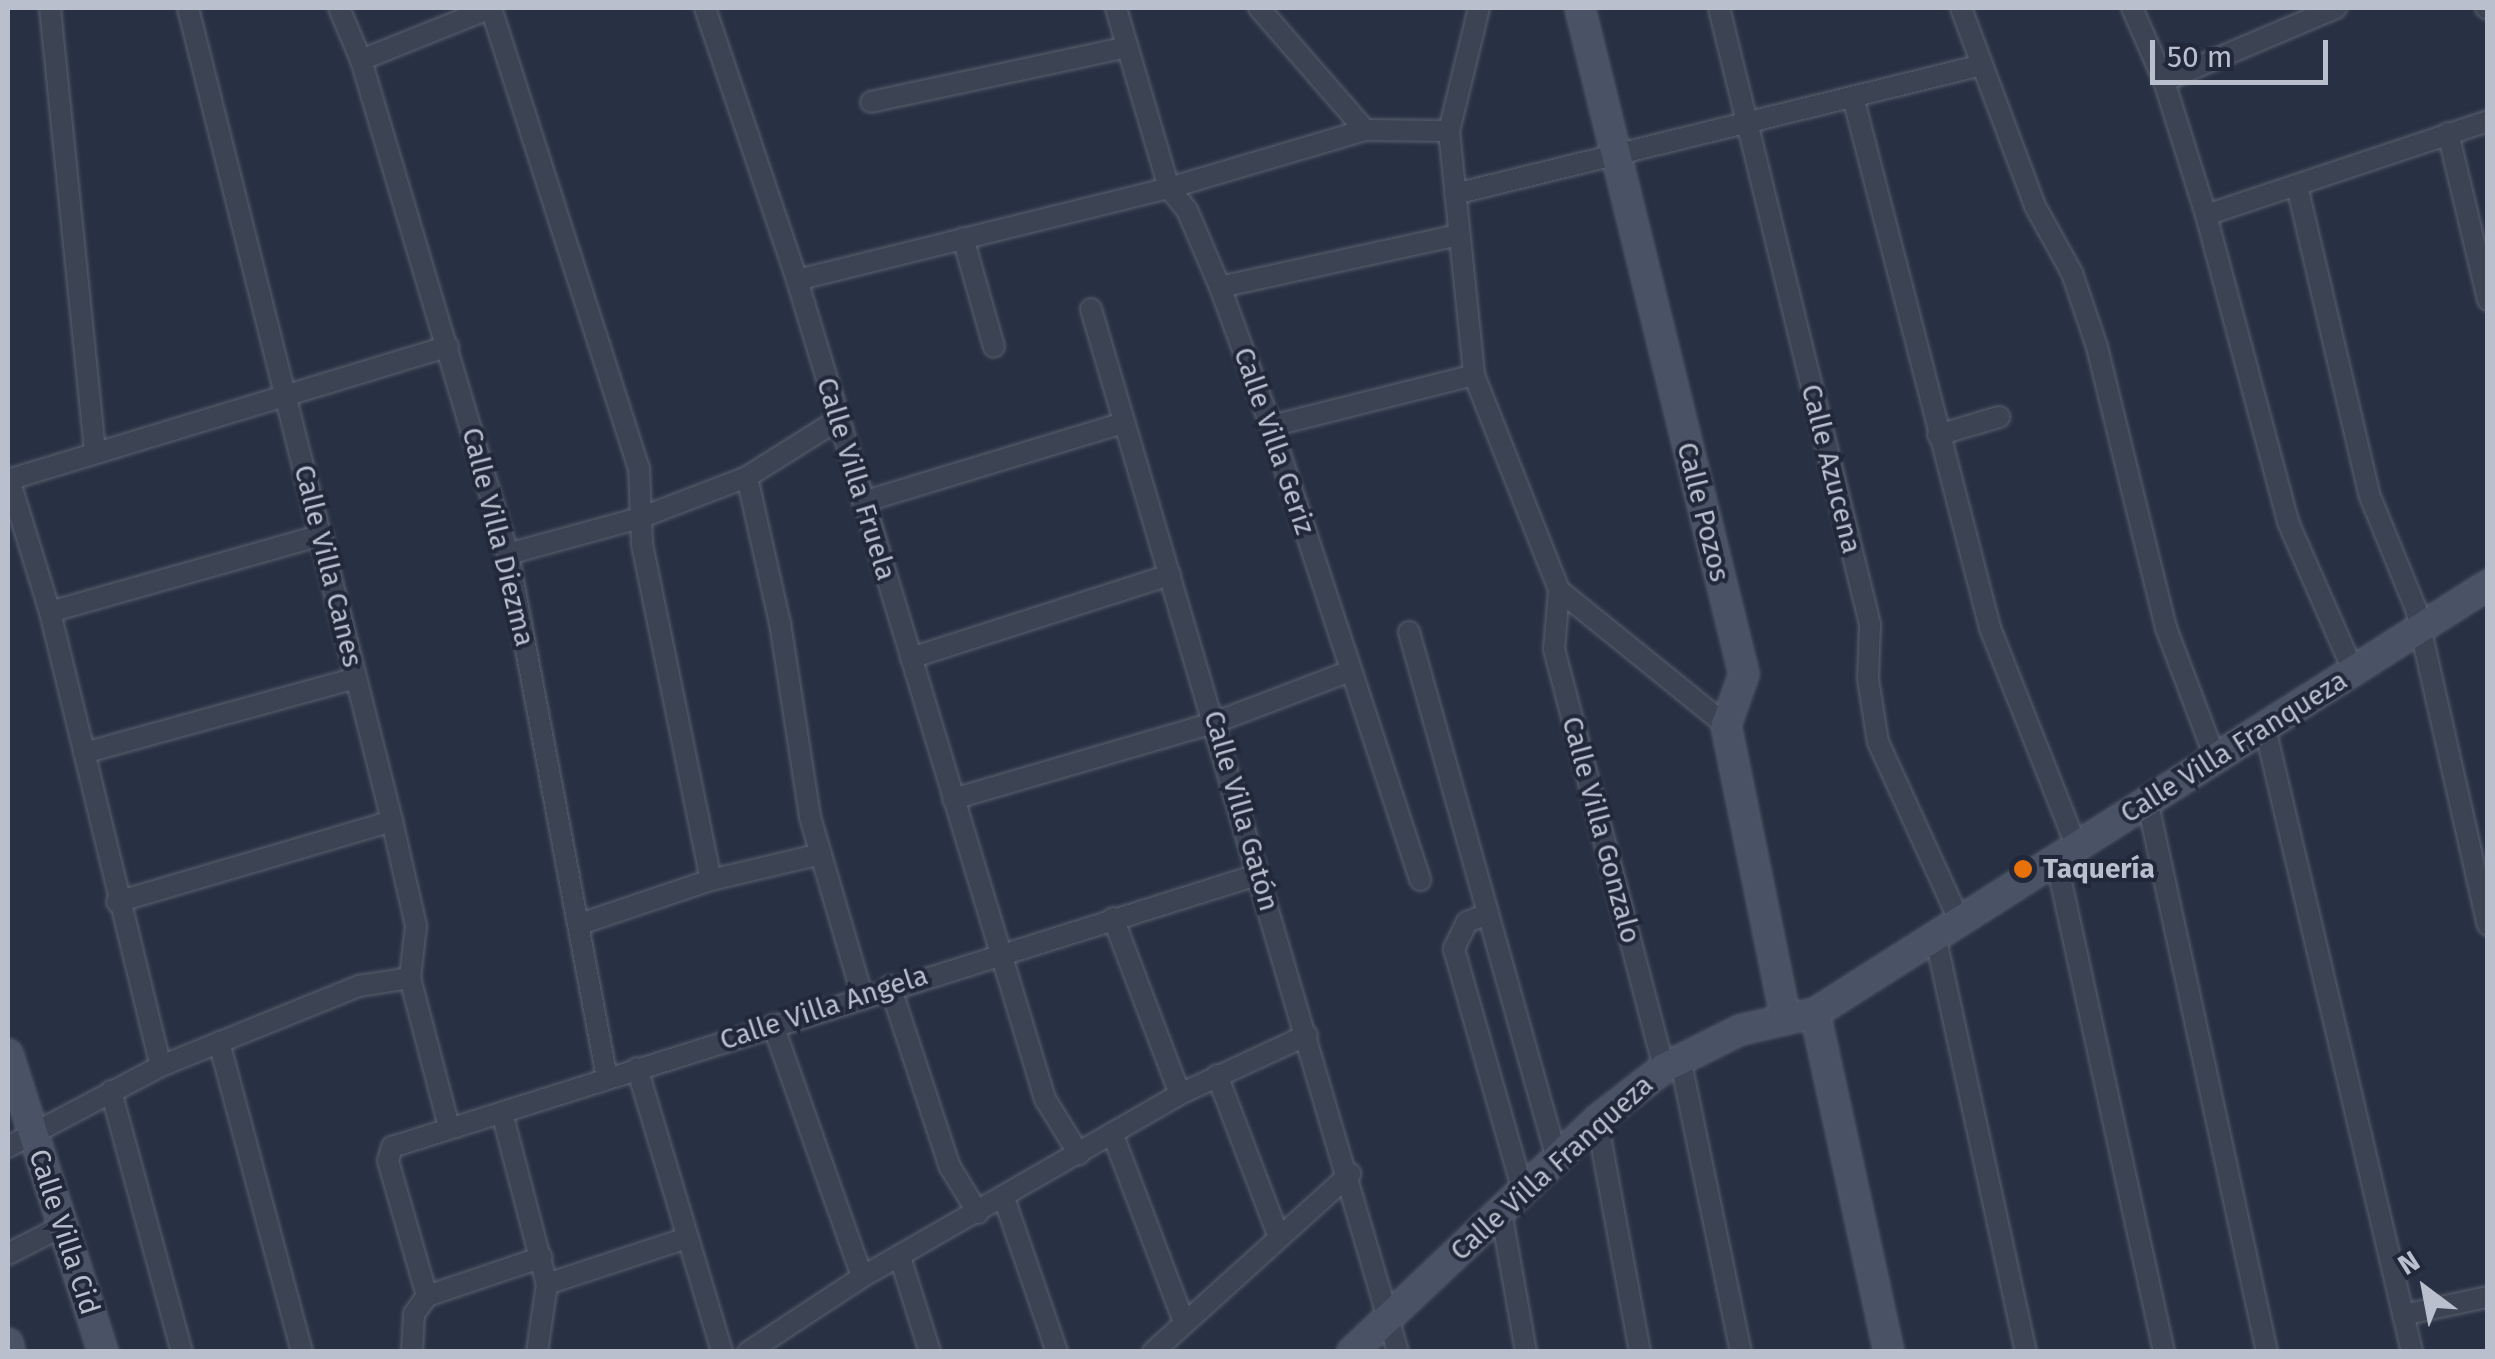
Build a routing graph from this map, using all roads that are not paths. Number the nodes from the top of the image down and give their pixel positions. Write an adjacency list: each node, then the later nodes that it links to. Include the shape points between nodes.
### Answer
1 (50, 8): 46 (street)
2 (188, 8): 40 (street, Calle Villa Canes)
3 (340, 8): 16 (street, Calle Villa Diezma)
4 (491, 8): 16 (street); 50 (street, via 639,468)
5 (704, 8): 33 (street, Calle Villa Fruela)
6 (1116, 8): 15 (street, Calle Villa Geriz)
7 (1259, 8): 14 (street)
8 (1479, 8): 24 (street)
9 (1580, 8): 26 (street, Calle Pozos)
10 (1719, 8): 22 (street, Calle Azucena)
11 (1961, 8): 17 (street)
12 (2132, 8): 18 (street)
13 (2336, 8): 18 (street)
14 (1276, 17): 23 (street)
15 (1127, 48): 20 (street); 28 (street, Calle Villa Geriz)
16 (361, 60): 37 (street, Calle Villa Diezma)
17 (1978, 66): 19 (street); 67 (street, via 2035,206 2072,273 2166,628)
18 (2164, 81): 30 (street)
19 (1852, 97): 22 (street); 45 (street)
20 (871, 102)
21 (2488, 120): 25 (street)
22 (1743, 121): 26 (street); 81 (street, Calle Azucena, via 1870,624 1868,679 1878,742)
23 (1365, 130): 24 (street); 28 (street)
24 (1449, 131): 29 (street)
25 (2448, 133): 27 (street); 35 (street)
26 (1613, 158): 29 (street); 64 (street, Calle Pozos, via 1744,674)
27 (2296, 186): 30 (street); 58 (street, via 2370,494 2416,609)
28 (1170, 188): 32 (street); 34 (street, Calle Villa Geriz, via 1187,210)
29 (1455, 194): 31 (street)
30 (2206, 215): 61 (street, via 2288,522)
31 (1458, 235): 34 (street); 39 (street)
32 (963, 238): 33 (street); 38 (street)
33 (797, 280): 42 (street, Calle Villa Fruela)
34 (1220, 288): 44 (street, Calle Villa Geriz)
35 (2488, 300)
36 (1091, 308): 43 (street, Calle Villa Gatón)
37 (448, 346): 40 (street); 52 (street, Calle Villa Diezma)
38 (994, 347)
39 (1474, 375): 44 (street); 55 (street)
40 (286, 394): 46 (street); 51 (street, Calle Villa Canes)
41 (1999, 417): 45 (street)
42 (836, 421): 47 (street); 49 (street, Calle Villa Fruela)
43 (1123, 423): 49 (street); 53 (street, Calle Villa Gatón)
44 (1271, 426): 60 (street, Calle Villa Geriz)
45 (1938, 434): 71 (street, via 1990,628)
46 (95, 450): 48 (street)
47 (747, 477): 50 (street); 72 (street)
48 (8, 480): 56 (street)
49 (863, 502): 59 (street, Calle Villa Fruela)
50 (640, 518): 52 (street); 74 (street)
51 (322, 535): 56 (street); 62 (street, Calle Villa Canes)
52 (508, 554): 79 (street, Calle Villa Diezma)
53 (1170, 576): 59 (street); 63 (street, Calle Villa Gatón)
54 (2488, 585): 58 (street, Calle Villa Franqueza)
55 (1559, 590): 64 (street); 92 (street, Calle Villa Gonzalo, via 1554,649)
56 (50, 612): 66 (street)
57 (1410, 632): 77 (street)
58 (2418, 632): 61 (street, Calle Villa Franqueza); 80 (street)
59 (911, 658): 68 (street, Calle Villa Fruela)
60 (1350, 671): 63 (street); 75 (street, Calle Villa Geriz)
61 (2354, 672): 65 (street, Calle Villa Franqueza)
62 (356, 678): 66 (street); 70 (street, Calle Villa Canes)
63 (1216, 722): 68 (street); 73 (street, Calle Villa Gatón)
64 (1726, 725): 87 (street)
65 (2265, 728): 67 (street, Calle Villa Franqueza); 122 (street)
66 (84, 753): 76 (street)
67 (2215, 758): 69 (street, Calle Villa Franqueza)
68 (954, 799): 82 (street, Calle Villa Fruela)
69 (2148, 804): 71 (street, Calle Villa Franqueza); 144 (street)
70 (392, 821): 76 (street); 83 (street, Calle Villa Canes, via 416,926)
71 (2066, 852): 81 (street, Calle Villa Franqueza); 143 (street)
72 (821, 854): 74 (street); 85 (street)
73 (1258, 875): 78 (street, Calle Villa Angela); 89 (street, Calle Villa Gatón)
74 (712, 880): 79 (street)
75 (1420, 880)
76 (117, 902): 93 (street)
77 (1488, 914): 105 (street); 107 (street, via 1467,922 1454,949)
78 (1113, 918): 82 (street, Calle Villa Angela); 98 (street)
79 (580, 924): 96 (street, Calle Villa Diezma, via 598,1059)
80 (2488, 925)
81 (1947, 928): 86 (street, Calle Villa Franqueza); 142 (street, Calle Azucena)
82 (1003, 952): 84 (street, Calle Villa Angela); 104 (street, Calle Villa Fruela, via 1045,1099)
83 (410, 978): 90 (street, via 359,986); 101 (street, Calle Villa Canes)
84 (890, 986): 85 (street, Calle Villa Angela); 110 (street, via 950,1167)
85 (862, 995): 88 (street, Calle Villa Angela)
86 (1815, 1013): 87 (street, Calle Villa Franqueza); 141 (street)
87 (1785, 1016): 92 (street, Calle Villa Franqueza)
88 (774, 1025): 94 (street, Calle Villa Angela); 117 (street)
89 (1306, 1034): 95 (street); 106 (street, Calle Villa Gatón)
90 (218, 1042): 93 (street); 129 (street)
91 (8, 1054): 103 (street, Calle Villa Cid)
92 (1672, 1063): 100 (street, Calle Villa Franqueza); 140 (street)
93 (161, 1066): 97 (street)
94 (636, 1068): 96 (street, Calle Villa Angela); 113 (street)
95 (1217, 1076): 98 (street); 112 (street)
96 (607, 1078): 99 (street, Calle Villa Angela)
97 (111, 1091): 103 (street); 128 (street)
98 (1180, 1094): 102 (street)
99 (502, 1112): 101 (street, Calle Villa Angela); 115 (street)
100 (1597, 1120): 105 (street, Calle Villa Franqueza); 139 (street)
101 (449, 1126): 119 (street, Calle Villa Angela, via 392,1147 388,1162)
102 (1113, 1134): 104 (street); 123 (street)
103 (20, 1142): 111 (street, Calle Villa Cid)
104 (1079, 1154): 108 (street)
105 (1557, 1159): 107 (street, Calle Villa Franqueza)
106 (1350, 1174): 112 (street); 121 (street, Calle Villa Gatón)
107 (1523, 1191): 109 (street, Calle Villa Franqueza)
108 (1004, 1198): 110 (street); 134 (street)
109 (1502, 1211): 121 (street, Calle Villa Franqueza); 138 (street)
110 (978, 1213): 116 (street)
111 (61, 1226): 114 (street); 127 (street, Calle Villa Cid)
112 (1279, 1237): 123 (street)
113 (684, 1239): 118 (street); 132 (street)
114 (8, 1254)
115 (542, 1257): 118 (street); 119 (street)
116 (900, 1257): 117 (street); 133 (street)
117 (862, 1277): 125 (street)
118 (547, 1284): 131 (street)
119 (426, 1296): 130 (street, via 414,1314)
120 (2488, 1297): 122 (street)
121 (1392, 1314): 136 (street, Calle Villa Franqueza); 137 (street)
122 (2404, 1315): 145 (street)
123 (1184, 1322): 135 (street)
124 (8, 1343): 126 (street)
125 (766, 1348)
126 (10, 1352)
127 (103, 1352)
128 (182, 1352)
129 (302, 1352)
130 (412, 1352)
131 (537, 1352)
132 (722, 1352)
133 (930, 1352)
134 (1057, 1352)
135 (1152, 1352)
136 (1352, 1352)
137 (1398, 1352)
138 (1526, 1352)
139 (1640, 1352)
140 (1741, 1352)
141 (1889, 1352)
142 (2026, 1352)
143 (2164, 1352)
144 (2267, 1352)
145 (2412, 1352)

